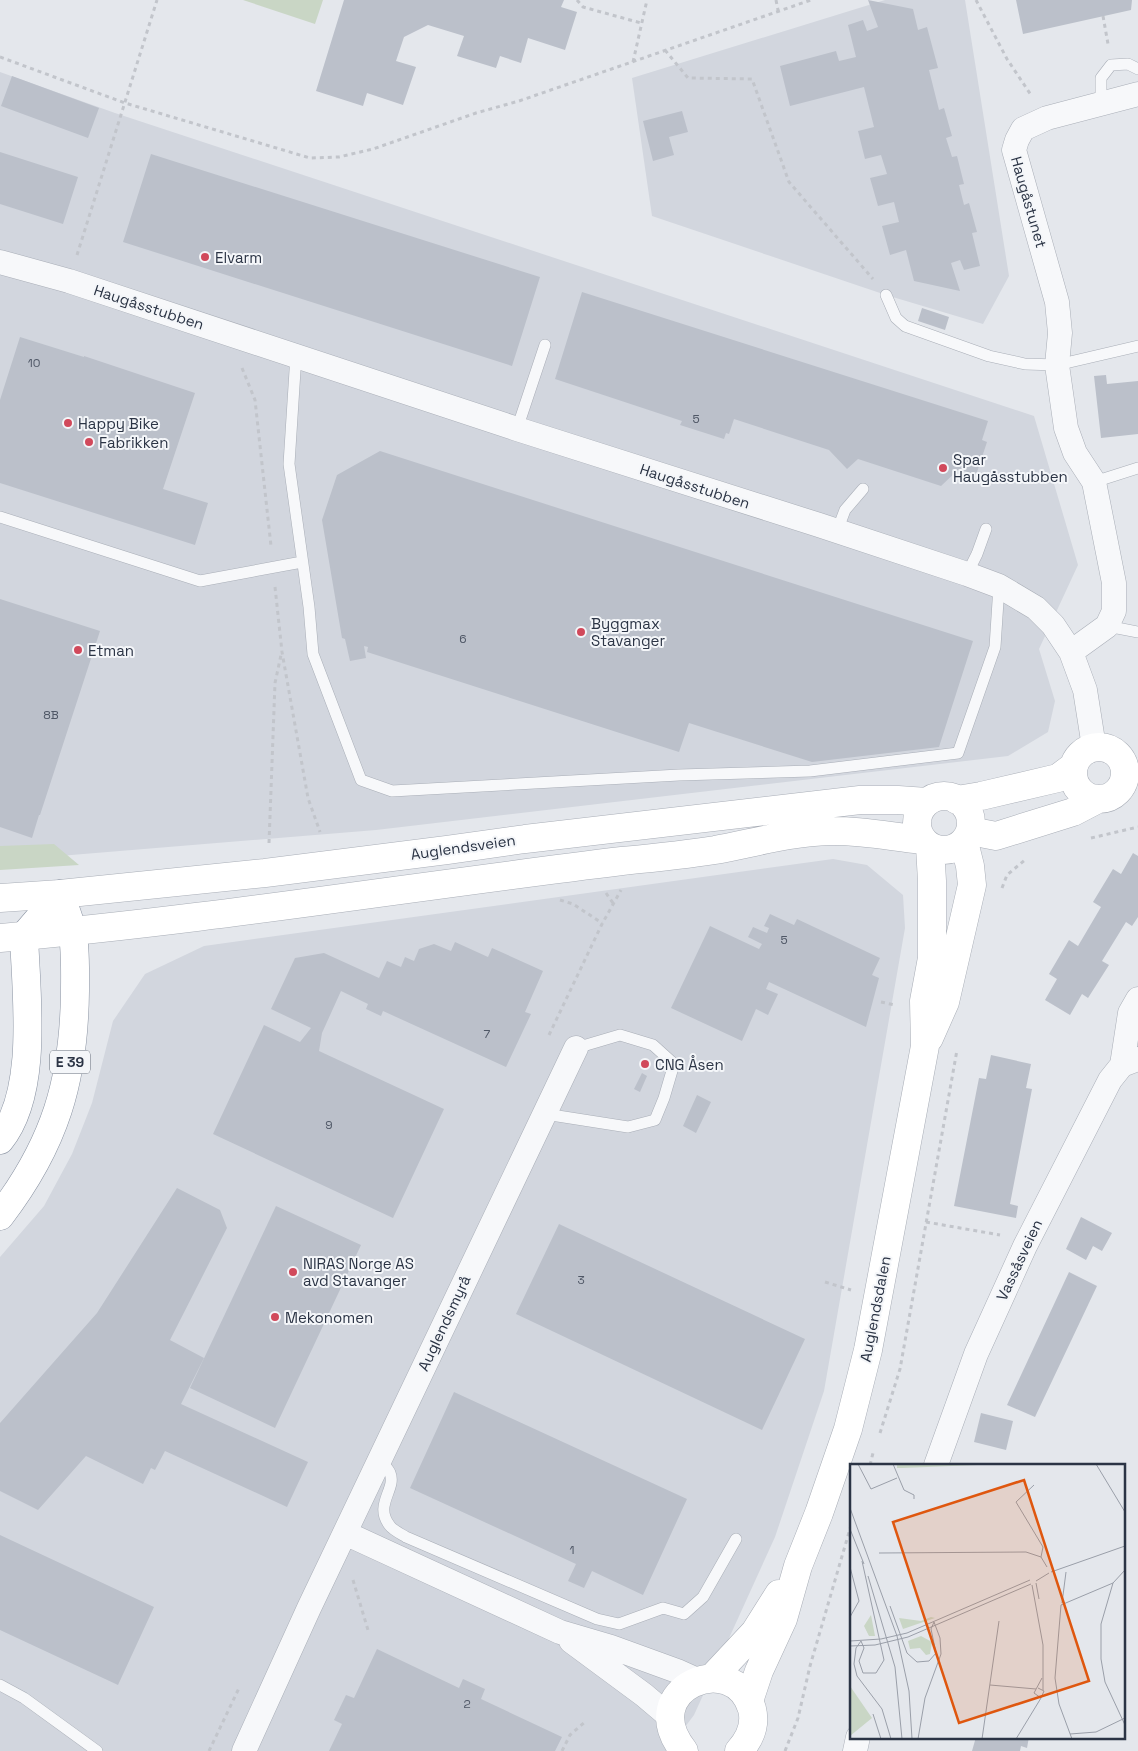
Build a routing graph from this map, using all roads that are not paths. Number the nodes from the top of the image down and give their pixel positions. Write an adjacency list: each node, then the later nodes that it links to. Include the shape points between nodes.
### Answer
1 (1138, 69): 3 (lane, via 1128,64 1111,64 1101,78)
2 (1138, 94): 3 (street, Haugåstunet)
3 (1101, 104): 9 (street, Haugåstunet, via 1047,118 1023,129 1014,150 1057,302 1060,333)
4 (0, 262): 8 (street, Haugåsstubben, via 69,281)
5 (886, 295): 9 (lane, via 896,318 905,326 989,356 1025,364)
6 (545, 345): 10 (lane)
7 (1138, 346): 9 (lane)
8 (296, 355): 10 (street, Haugåsstubben); 17 (lane, via 289,464)
9 (1057, 365): 12 (street, Haugåstunet, via 1066,428 1075,453)
10 (518, 429): 16 (street, Haugåsstubben)
11 (1138, 468): 12 (lane)
12 (1094, 482): 20 (street, Haugåstunet, via 1114,582 1114,611)
13 (863, 489): 16 (lane, via 845,510)
14 (0, 517): 17 (lane, via 200,580)
15 (986, 529): 18 (lane)
16 (837, 532): 18 (street, Haugåsstubben)
17 (302, 562): 19 (lane, via 313,654 361,780 392,791 810,771 958,753 994,647)
18 (967, 574): 19 (street, Haugåsstubben)
19 (999, 586): 22 (street, Haugåsstubben, via 1036,608)
20 (1107, 626): 21 (lane); 22 (street)
21 (1138, 632)
22 (1071, 652): 23 (street, via 1085,690)
23 (1117, 754): 24 (main road, via 1085,751); 25 (main road, via 1125,774)
24 (1074, 766): 25 (main road, via 1073,775 1081,792 1089,797); 26 (main road, via 1058,778)
25 (1117, 796): 28 (main road, via 996,836)
26 (957, 800): 27 (main road, via 940,796); 28 (main road, via 969,814 971,822)
27 (926, 802): 29 (main road, via 918,816 918,833); 30 (main road, Auglendsveien, via 860,800 265,873)
28 (967, 837): 29 (main road, via 956,848 948,850 938,850); 35 (main road, Auglendsdalen, via 972,885 945,1002)
29 (926, 844): 32 (main road, via 854,831 793,834 714,850); 35 (main road, Auglendsdalen, via 932,881 932,958 924,1001)
30 (60, 894): 31 (main road, Auglendsveien); 32 (main road, E 39); 33 (main road)
31 (0, 898)
32 (72, 932): 33 (main road); 40 (main road, E 39, via 74,1031 62,1101 20,1190)
33 (12, 937): 39 (main road, via 26,1062 14,1114)
34 (1138, 999): 37 (street, Vassåsveien, via 1130,1013)
35 (925, 1046): 45 (main road, Auglendsdalen, via 868,1350 836,1467)
36 (576, 1048): 38 (street, Auglendsmyrå); 38 (lane, Auglendsmyrå, via 620,1035 653,1045 674,1064 655,1120 628,1127)
37 (1130, 1062): 42 (street, Vassåsveien, via 1110,1080 1026,1246 976,1354)
38 (545, 1114): 41 (street, Auglendsmyrå)
39 (0, 1140)
40 (0, 1216)
41 (380, 1460): 43 (street, Auglendsmyrå); 44 (lane, via 390,1472 392,1482 384,1501 384,1512 390,1526 406,1538 597,1619 619,1624 663,1608 684,1614 703,1597)
42 (936, 1464)
43 (345, 1533): 46 (street); 53 (street, Auglendsmyrå)
44 (736, 1539)
45 (798, 1566): 47 (main road, Auglendsdalen, via 754,1632); 49 (main road, Auglendsdalen, via 783,1619)
46 (560, 1632): 47 (street); 51 (street, via 644,1695)
47 (705, 1679): 49 (main road, via 727,1681 740,1689); 51 (main road, Auglendsdalen, via 687,1686 672,1705)
48 (0, 1685): 52 (lane, via 24,1698)
49 (749, 1701): 54 (main road, via 752,1729)
50 (858, 1738): 55 (street)
51 (675, 1740)
52 (96, 1751)
53 (244, 1751)
54 (739, 1751)
55 (855, 1751)

